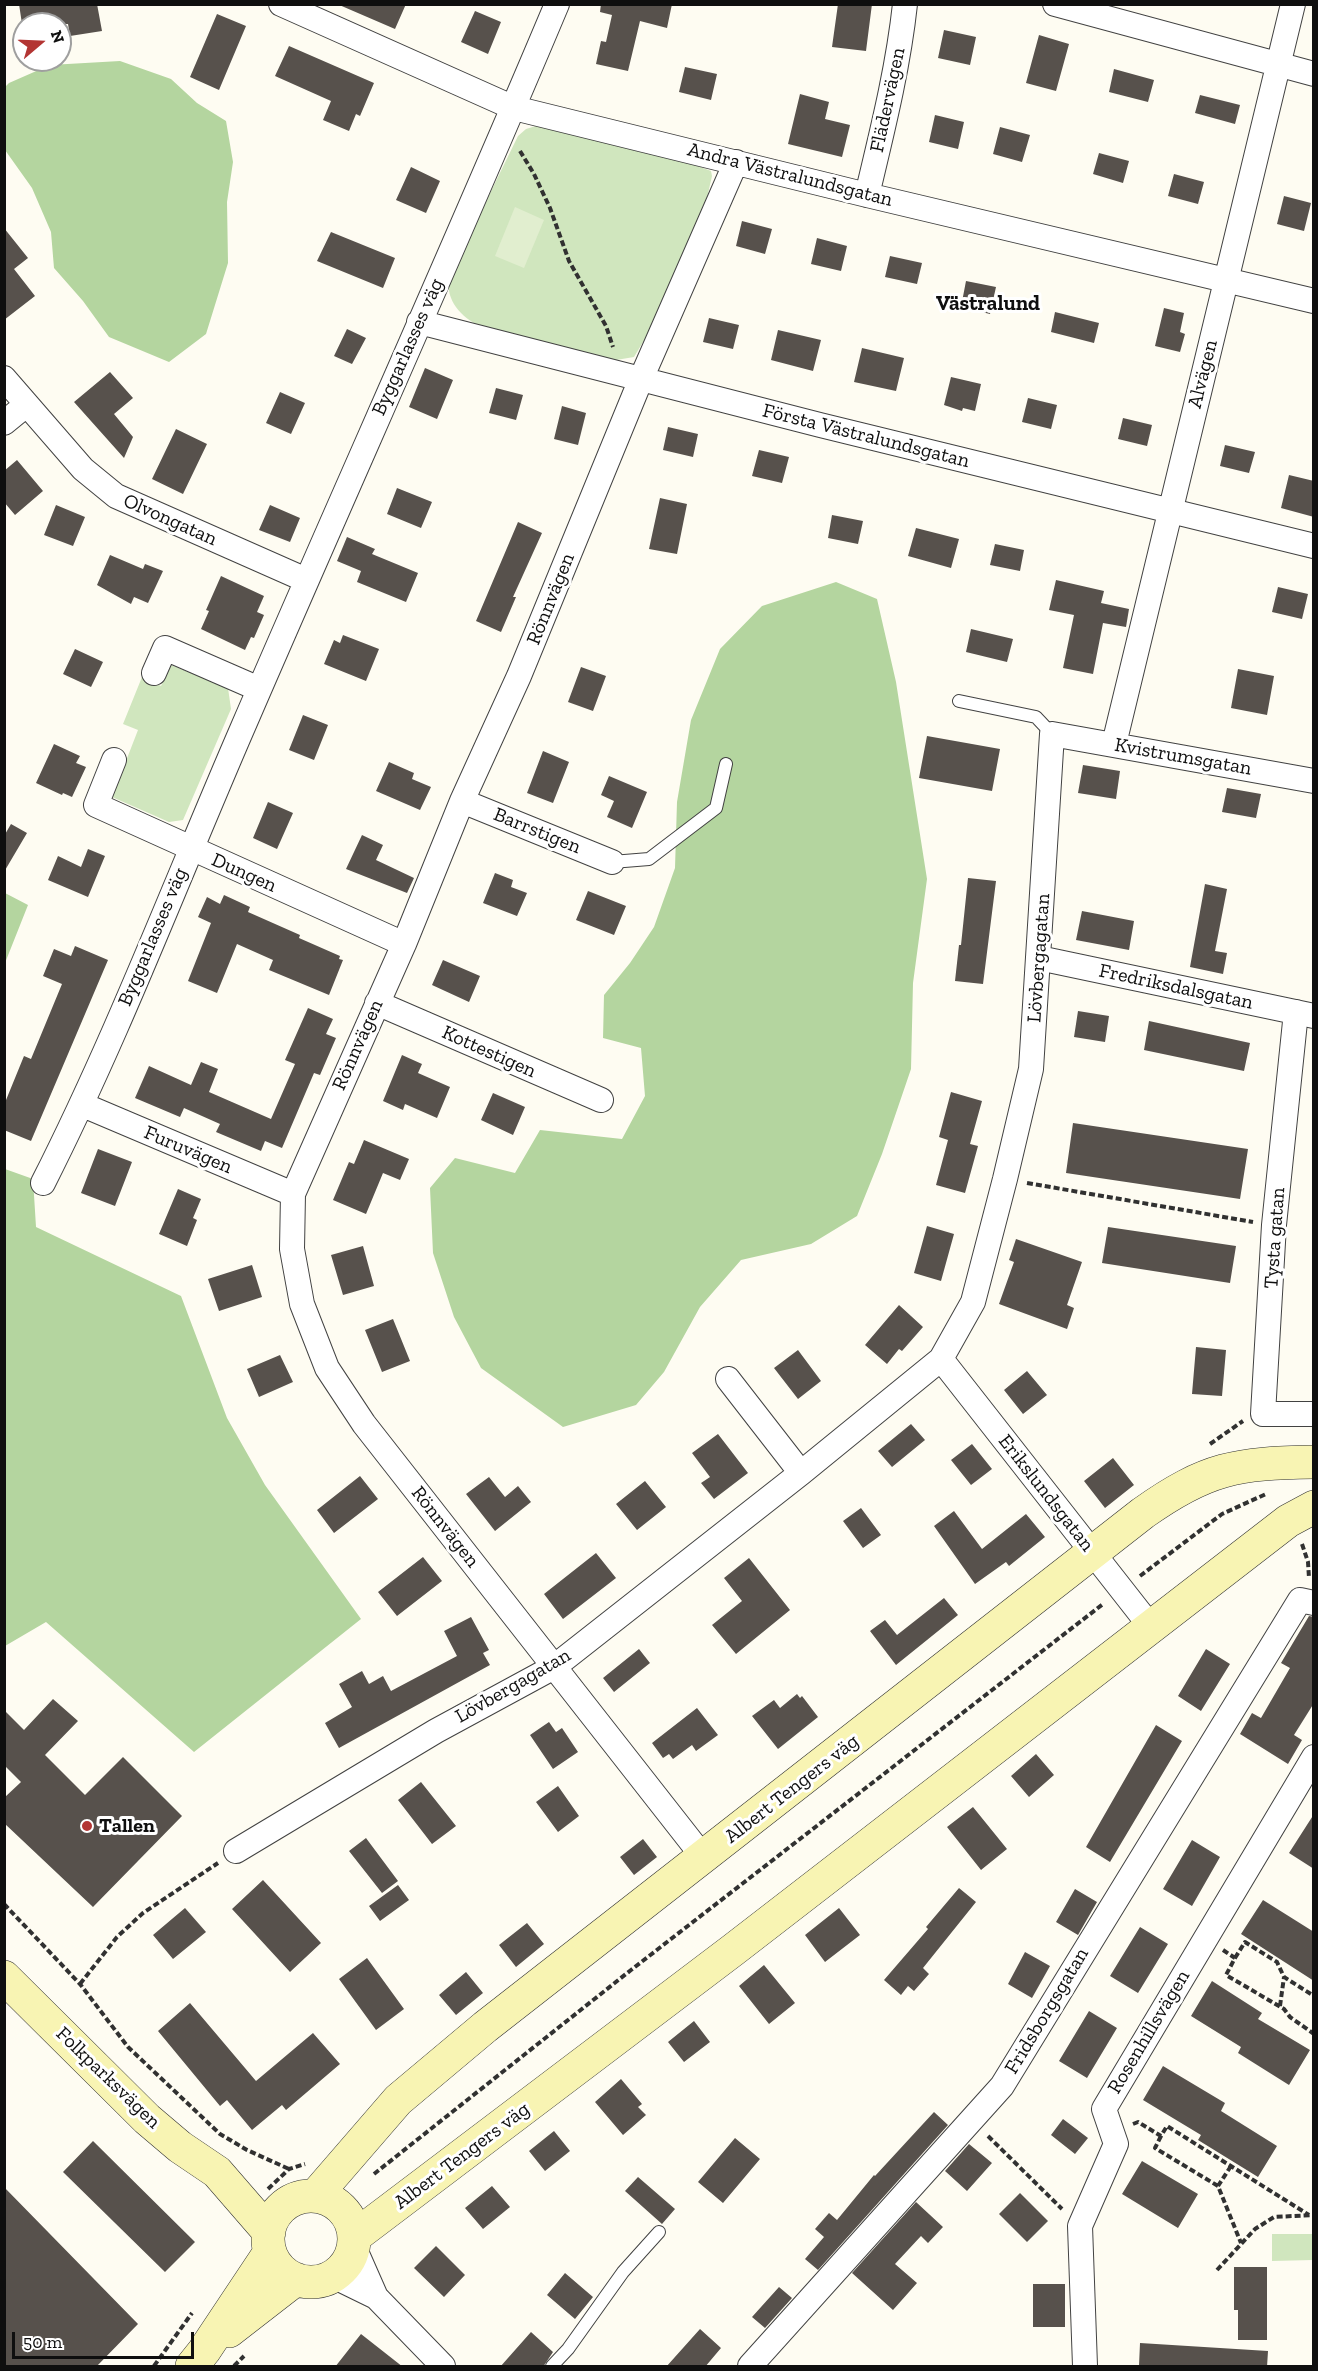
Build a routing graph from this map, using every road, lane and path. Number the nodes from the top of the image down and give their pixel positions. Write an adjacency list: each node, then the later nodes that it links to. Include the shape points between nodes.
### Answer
1 (281, 4): 9 (street, Andra Västralundsgatan)
2 (557, 4): 9 (street, Byggarlasses väg)
3 (905, 4): 11 (street, Flädervägen, via 887,114)
4 (1055, 4): 6 (street)
5 (1293, 4): 7 (street, Alvägen)
6 (1117, 12): 7 (street)
7 (1277, 66): 8 (street); 12 (street, Alvägen)
8 (1314, 74)
9 (510, 118): 10 (street, Andra Västralundsgatan); 14 (street, Byggarlasses väg); 15 (path, via 569,261)
10 (736, 162): 11 (street, Andra Västralundsgatan); 15 (street, Rönnvägen)
11 (867, 195): 12 (street, Andra Västralundsgatan)
12 (1226, 279): 13 (street, Andra Västralundsgatan); 19 (street, Alvägen)
13 (1314, 301)
14 (419, 322): 15 (street, Första Västralundsgatan); 21 (street, Byggarlasses väg)
15 (632, 376): 19 (street, Första Västralundsgatan); 30 (street, Rönnvägen, via 519,676)
16 (4, 378): 17 (street, Olvongatan)
17 (26, 405): 18 (street); 21 (street, Olvongatan, via 83,469 116,496)
18 (4, 423)
19 (1170, 510): 20 (street, Första Västralundsgatan); 26 (street, Alvägen)
20 (1314, 546)
21 (306, 580): 23 (street, Byggarlasses väg)
22 (154, 673): 23 (street, via 165,648)
23 (259, 689): 31 (street, Byggarlasses väg)
24 (958, 701): 25 (lane, via 1036,717)
25 (1052, 734): 26 (street, Kvistrumsgatan); 34 (street, Lövbergagatan)
26 (1114, 744): 29 (street, Kvistrumsgatan)
27 (114, 760): 31 (street, Dungen, via 96,805)
28 (726, 764): 32 (lane, via 716,808 649,860)
29 (1314, 781)
30 (462, 801): 32 (street, Barrstigen); 33 (street, Rönnvägen)
31 (190, 849): 33 (street, Dungen); 38 (street, Byggarlasses väg)
32 (612, 862)
33 (404, 944): 35 (street, Rönnvägen)
34 (1040, 958): 36 (street, Fredriksdalsgatan); 39 (street, Lövbergagatan, via 1031,1069)
35 (377, 1003): 37 (street, Kottestigen); 41 (street, Rönnvägen)
36 (1305, 1014): 42 (street, Tysta gatan)
37 (601, 1100)
38 (83, 1105): 40 (street, Byggarlasses väg); 41 (street, Furuvägen)
39 (1005, 1179): 42 (path); 43 (street, Lövbergagatan, via 973,1302)
40 (43, 1183)
41 (293, 1194): 54 (street, Rönnvägen, via 292,1249 302,1304 327,1368 364,1424)
42 (1274, 1226): 45 (street, Tysta gatan, via 1263,1414)
43 (941, 1359): 47 (street, Lövbergagatan); 50 (street, Erikslundsgatan)
44 (728, 1379): 47 (street)
45 (1314, 1414)
46 (1314, 1462): 50 (main road, Albert Tengers väg, via 1243,1465 1194,1481)
47 (801, 1473): 54 (street, Lövbergagatan)
48 (1273, 1492): 51 (path, via 1222,1514)
49 (1314, 1507): 53 (main road, Albert Tengers väg, via 1288,1521)
50 (1092, 1552): 51 (street, Erikslundsgatan); 57 (main road, Albert Tengers väg)
51 (1121, 1589): 53 (street, Erikslundsgatan); 72 (path, via 356,2189)
52 (1314, 1603): 67 (street, Fridsborgsgatan, via 1300,1600 1002,2086)
53 (1151, 1628): 76 (main road, Albert Tengers väg)
54 (554, 1667): 56 (street, Lövbergagatan, via 436,1731); 57 (street, Rönnvägen)
55 (1314, 1757): 59 (street, Rosenhillsvägen)
56 (236, 1851): 63 (path, via 142,1913 117,1937)
57 (704, 1858): 72 (main road, Albert Tengers väg, via 485,2027)
58 (4, 1904): 63 (path)
59 (1205, 1939): 60 (path); 68 (street, Rosenhillsvägen, via 1104,2109)
60 (1235, 1958): 62 (path, via 1245,1942 1277,1962); 65 (path, via 1226,1974)
61 (4, 1977): 72 (main road, Folkparksvägen, via 180,2147 217,2172)
62 (1284, 1977): 64 (path); 65 (path)
63 (80, 1984): 72 (path, via 128,2047 220,2134 247,2150)
64 (1314, 1996)
65 (1280, 2007): 66 (path)
66 (1314, 2034)
67 (972, 2120): 74 (path); 85 (street, Fridsborgsgatan)
68 (1112, 2133): 69 (path, via 1138,2122); 74 (street, Rosenhillsvägen, via 1116,2144)
69 (1161, 2136): 70 (path, via 1167,2126); 71 (path, via 1155,2148)
70 (1231, 2166): 71 (path); 73 (path)
71 (1218, 2186): 77 (path)
72 (287, 2202): 72 (path, via 318,2164 300,2163); 76 (main road, via 330,2200 343,2209 351,2222); 80 (main road, via 276,2264); 82 (main road, Albert Tengers väg)
73 (1312, 2215): 77 (path, via 1274,2217)
74 (1080, 2226): 86 (street, Rosenhillsvägen)
75 (659, 2232): 84 (lane, via 623,2272)
76 (354, 2242): 79 (main road, via 347,2263); 81 (street)
77 (1241, 2243): 78 (path)
78 (1216, 2270)
79 (333, 2276): 80 (main road, via 315,2282); 81 (street)
80 (296, 2279): 82 (main road, Albert Tengers väg)
81 (376, 2297): 83 (street)
82 (198, 2359)
83 (443, 2367)
84 (552, 2367)
85 (750, 2367)
86 (1085, 2367)

